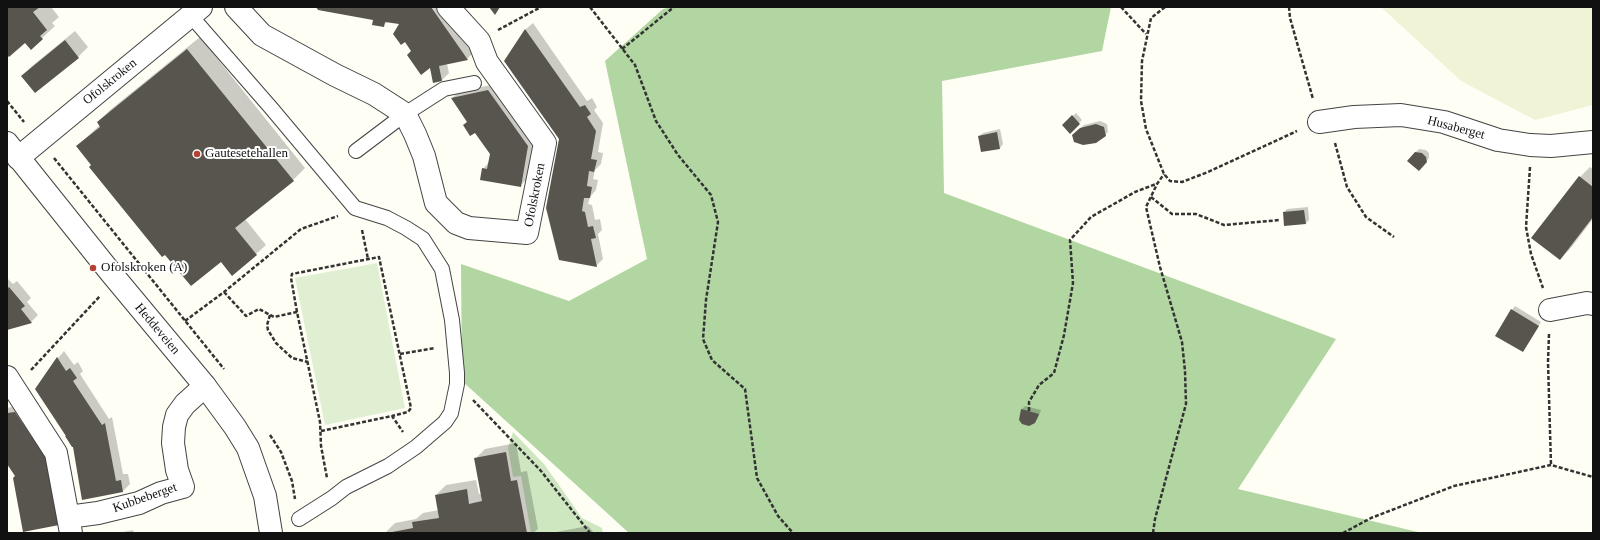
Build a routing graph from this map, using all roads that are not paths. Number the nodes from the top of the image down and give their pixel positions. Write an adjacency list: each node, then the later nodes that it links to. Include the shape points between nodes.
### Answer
1 (236, 7): 5 (street, via 262,35 374,94)
2 (448, 7): 5 (street, Ofolskroken, via 479,41 487,62 545,143 527,233 469,228 456,223 445,214 436,203 424,156)
3 (196, 11): 8 (street, Ofolskroken); 14 (lane, via 272,109 355,208 387,218 423,239 442,269 455,346 457,384 452,413 445,422 388,466 346,487)
4 (474, 83): 5 (lane, via 444,89)
5 (405, 114): 9 (lane)
6 (1324, 121): 7 (street, Husaberget, via 1360,116 1401,115 1444,122 1498,140 1530,145)
7 (1593, 142)
8 (12, 150): 13 (street, Heddeveien, via 110,273)
9 (356, 151)
10 (1593, 304): 11 (street)
11 (1550, 310)
12 (10, 385): 15 (street, Kubbeberget, via 56,453)
13 (205, 386): 15 (street, Kubbeberget, via 185,404 177,415 174,427 173,443 177,470 183,486 138,503 98,513); 16 (street, Heddeveien, via 248,448 265,496)
14 (299, 519)
15 (70, 525)
16 (271, 533)

